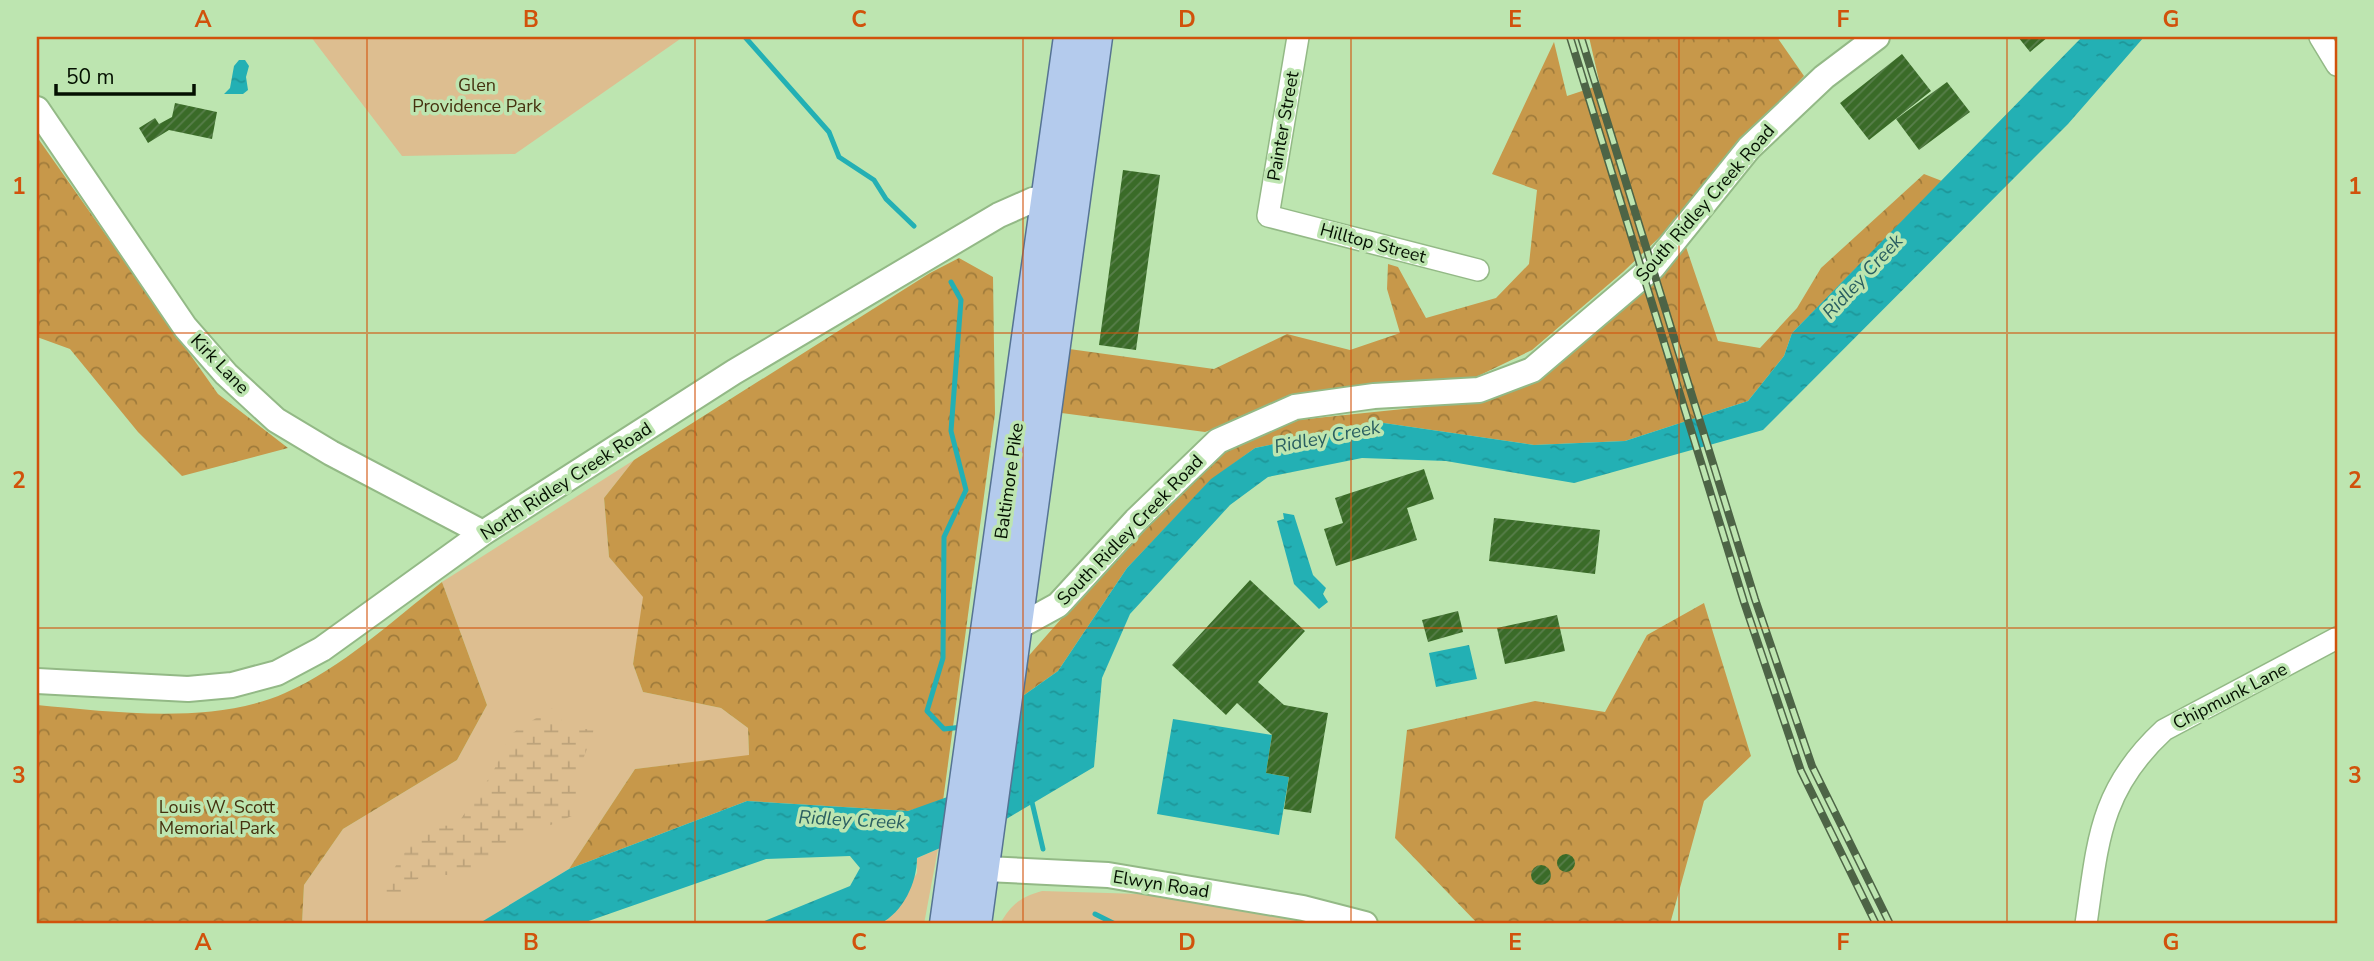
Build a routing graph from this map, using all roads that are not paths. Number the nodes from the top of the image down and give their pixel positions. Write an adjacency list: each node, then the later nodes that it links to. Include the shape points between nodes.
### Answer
1 (1070, 37): 8 (main road, Baltimore Pike)
2 (1096, 37): 8 (main road, Baltimore Pike)
3 (1298, 37): 9 (street, Painter Street)
4 (1877, 37): 12 (street, South Ridley Creek Road, via 1824,77 1749,148 1653,267 1532,370 1479,390 1374,396 1295,407 1218,441 1136,520 1058,605 1040,617)
5 (2320, 37): 6 (street)
6 (2337, 65)
7 (37, 108): 11 (street, Kirk Lane, via 185,327 226,374 276,420)
8 (1063, 196): 11 (street, North Ridley Creek Road, via 999,215 757,358); 12 (main road, Baltimore Pike)
9 (1268, 216): 10 (street, Hilltop Street)
10 (1478, 270)
11 (483, 533): 14 (street, North Ridley Creek Road, via 322,649 277,673 232,685 188,689)
12 (1003, 624): 15 (main road, Baltimore Pike, via 976,714); 15 (main road, Baltimore Pike, via 1006,702 988,833)
13 (2337, 638): 19 (street, Chipmunk Lane, via 2164,730 2142,751 2114,791 2104,815)
14 (37, 681)
15 (965, 860): 16 (main road, Baltimore Pike); 17 (main road, Baltimore Pike); 18 (street, Elwyn Road, via 1108,875 1303,908)
16 (946, 924)
17 (975, 924)
18 (1366, 924)
19 (2086, 924)

